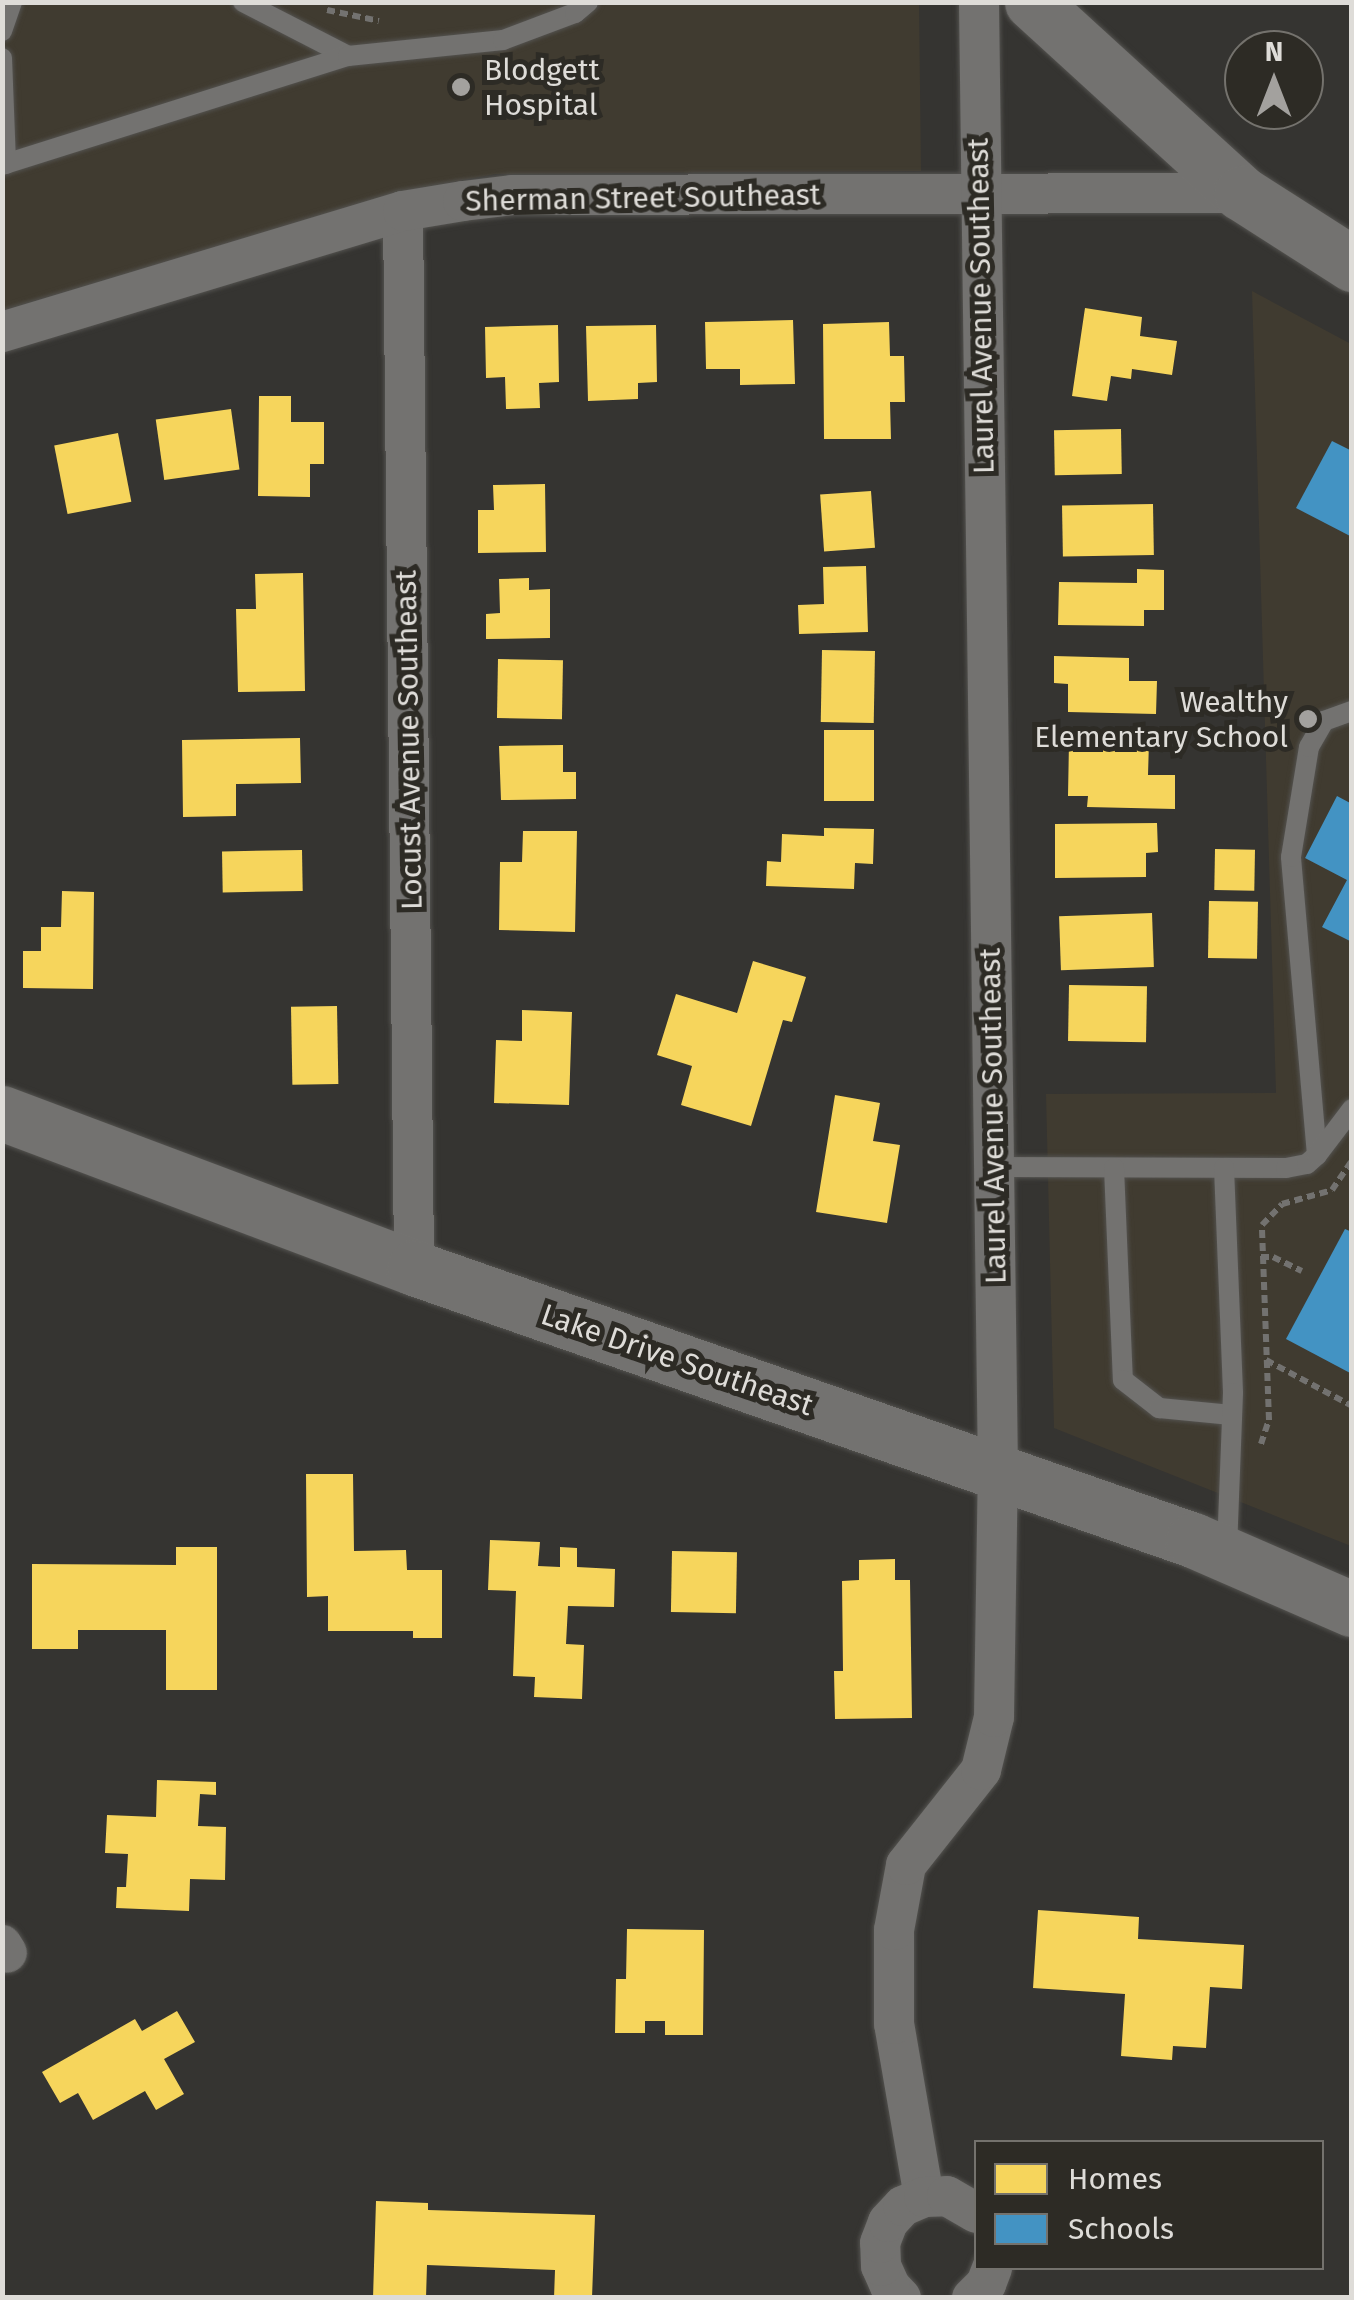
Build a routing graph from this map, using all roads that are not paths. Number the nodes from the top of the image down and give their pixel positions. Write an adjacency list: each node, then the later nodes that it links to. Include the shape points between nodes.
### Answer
1 (12, 2): 6 (lane)
2 (243, 2): 7 (lane)
3 (588, 2): 7 (lane, via 502,40)
4 (979, 2): 11 (street, Laurel Avenue Southeast)
5 (1032, 2): 10 (main road)
6 (2, 31)
7 (348, 56): 9 (lane)
8 (2, 58): 9 (lane)
9 (4, 164)
10 (1241, 192): 11 (street, Sherman Street Southeast); 13 (main road)
11 (978, 193): 12 (street, Sherman Street Southeast, via 512,195); 19 (street, Laurel Avenue Southeast)
12 (403, 211): 14 (street, Sherman Street Southeast); 22 (street, Locust Avenue Southeast)
13 (1352, 264)
14 (2, 332)
15 (1352, 711): 18 (lane, via 1324,721 1309,747 1291,857)
16 (1352, 1109): 18 (lane)
17 (5, 1122): 22 (main road, Lake Drive Southeast)
18 (1317, 1155): 21 (lane, via 1286,1168)
19 (994, 1167): 20 (lane); 24 (street, Laurel Avenue Southeast)
20 (1114, 1168): 21 (lane); 23 (lane, via 1123,1380 1159,1408)
21 (1224, 1168): 23 (lane)
22 (414, 1268): 24 (main road, Lake Drive Southeast)
23 (1232, 1415): 25 (lane)
24 (998, 1473): 25 (main road, Lake Drive Southeast); 27 (street, Laurel Avenue Southeast, via 994,1717 986,1753 981,1770 906,1865 894,1930 894,2024)
25 (1227, 1554): 26 (main road, Lake Drive Southeast)
26 (1352, 1609)
27 (924, 2197): 28 (street, via 946,2196); 30 (street, via 903,2206 880,2243 880,2266)
28 (974, 2212)
29 (991, 2270): 31 (street)
30 (902, 2298)
31 (972, 2298)

